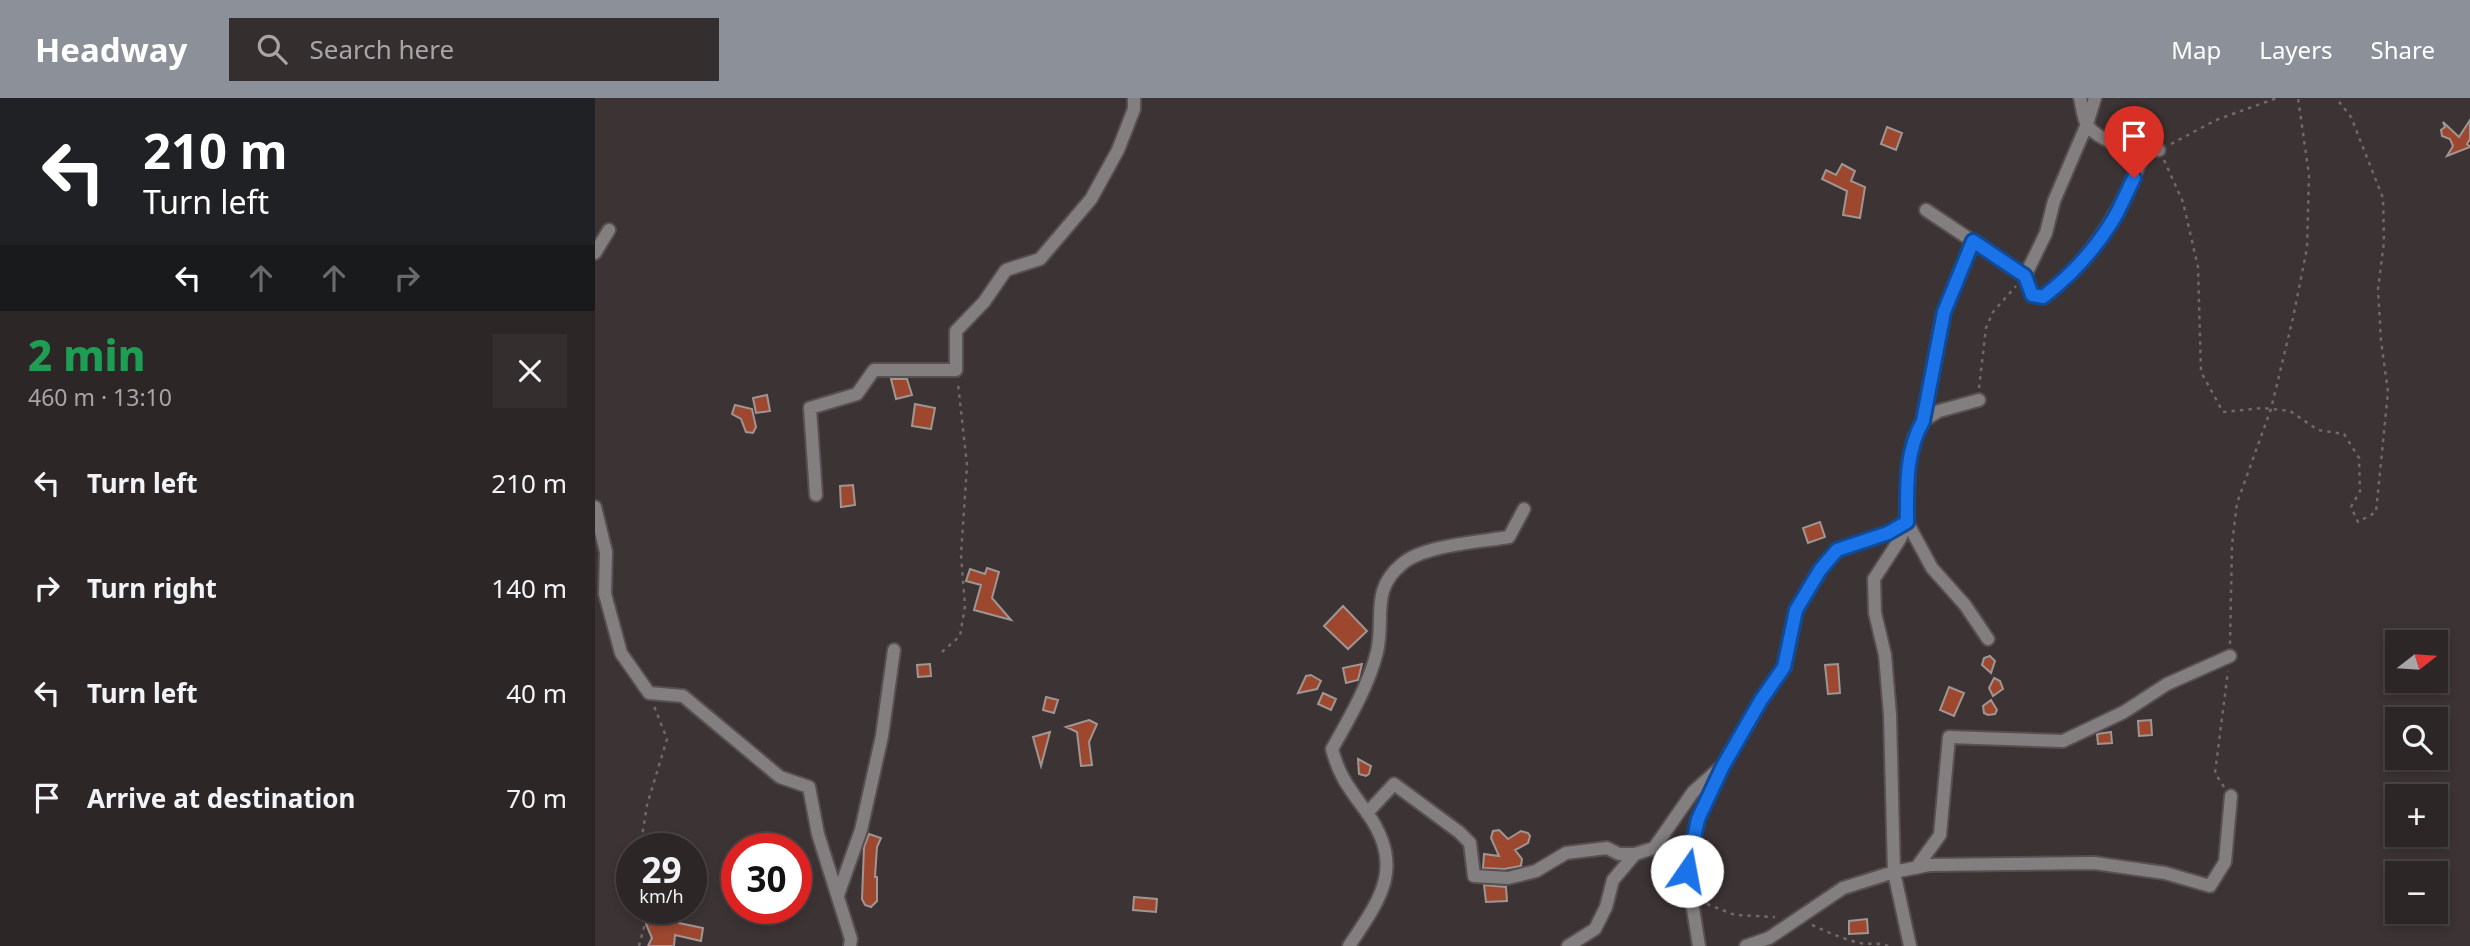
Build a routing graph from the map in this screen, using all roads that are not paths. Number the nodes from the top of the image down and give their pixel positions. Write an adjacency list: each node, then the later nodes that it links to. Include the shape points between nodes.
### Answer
1 (1134, 98): 14 (street, via 1118,150 1091,199 1040,260 1006,270 956,331 956,370 874,370 857,394 810,408)
2 (2080, 98): 4 (street)
3 (2095, 98): 4 (street)
4 (2087, 124): 5 (street, via 2121,145); 11 (street)
5 (2159, 149)
6 (2142, 158): 11 (street, via 2112,223 2064,280 2043,297 2032,295)
7 (1926, 210): 9 (street)
8 (609, 230): 10 (street)
9 (1973, 241): 11 (street); 13 (street, via 1944,312)
10 (595, 253)
11 (2025, 276)
12 (1979, 400): 13 (street, via 1939,411)
13 (1923, 421): 17 (street, via 1909,463)
14 (816, 495)
15 (595, 507): 27 (street, via 606,552 605,594 621,653 649,693 683,696 780,777 809,787)
16 (1524, 509): 23 (street, via 1509,537 1437,548 1403,562 1382,586 1377,650 1363,693 1332,749 1338,772)
17 (1907, 522): 18 (street, via 1933,568); 21 (street, via 1837,550 1820,570 1796,610 1784,667); 26 (street, via 1874,579 1890,715)
18 (1988, 639)
19 (894, 650): 27 (street, via 882,736 861,830)
20 (2230, 656): 25 (street, via 2167,684 2124,712 2063,741 1949,737 1940,835)
21 (1723, 766): 24 (street, via 1693,792 1654,848); 31 (street, via 1698,819 1687,871)
22 (2231, 796): 25 (street, via 2225,862 2210,886 2165,873 2094,863)
23 (1367, 813): 24 (street, via 1394,784 1470,843 1474,876 1518,876 1566,853 1607,848); 29 (street, via 1385,846 1388,869 1377,904)
24 (1635, 854): 30 (street, via 1613,880 1595,929)
25 (1916, 868): 26 (street)
26 (1894, 872): 32 (street, via 1843,888 1769,938); 33 (street)
27 (838, 895): 28 (street)
28 (850, 946)
29 (1349, 946)
30 (1568, 946)
31 (1699, 946)
32 (1746, 946)
33 (1910, 946)

